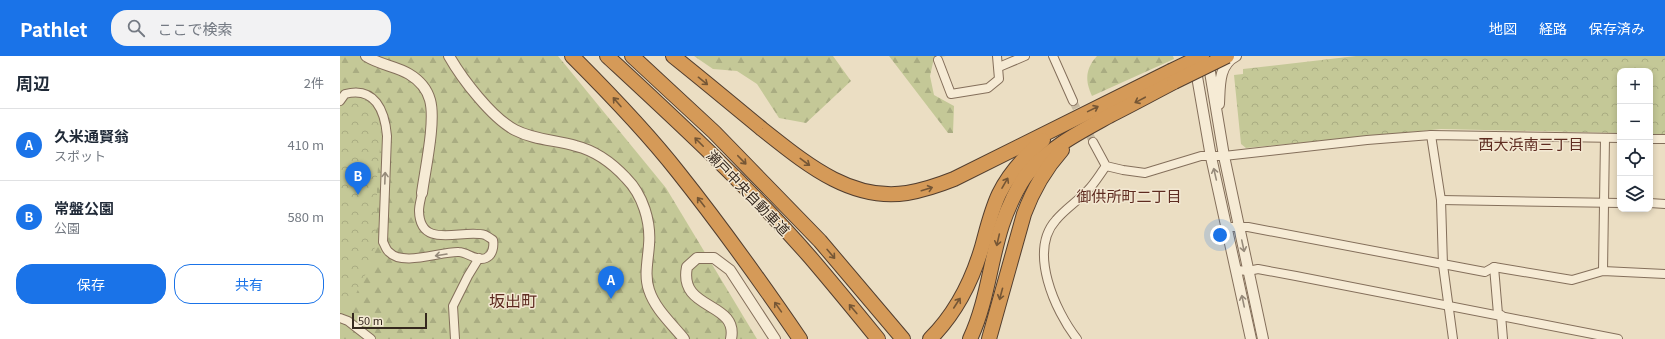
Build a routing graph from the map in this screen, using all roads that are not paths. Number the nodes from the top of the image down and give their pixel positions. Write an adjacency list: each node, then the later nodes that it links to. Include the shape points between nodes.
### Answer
1 (366, 56): 32 (street, via 409,74 425,89 430,101 431,126)
2 (448, 56): 53 (street, via 480,97 514,130 528,136 590,150 616,167 628,180 640,198 648,222 650,243 647,275 651,298)
3 (572, 56): 56 (highway, one-way to 3, via 678,171 608,92)
4 (607, 56): 57 (highway, 瀬戸中央自動車道, one-way to 4, via 810,256 766,210 698,141)
5 (632, 56): 58 (highway, 瀬戸中央自動車道, one-way to 58, via 714,132 815,235)
6 (673, 56): 21 (highway, one-way to 21, via 812,167 840,183 871,192 906,193 936,186)
7 (997, 56): 16 (street)
8 (1025, 56): 16 (street)
9 (1053, 56): 19 (street)
10 (1193, 56): 30 (street)
11 (1202, 56): 17 (highway, bridge)
12 (1207, 56): 20 (street)
13 (1227, 56): 17 (highway, bridge)
14 (1236, 56): 20 (street, via 1225,64 1222,72)
15 (938, 60): 16 (street, via 951,94 988,88 999,79)
16 (999, 67)
17 (1173, 76): 21 (highway, one-way to 17); 22 (highway, one-way to 22)
18 (340, 101): 40 (street, one-way to 18, via 459,252 412,258 401,258 389,253 383,242 386,122 382,110 369,94 354,91 345,94)
19 (1073, 101)
20 (1218, 123): 29 (street)
21 (1058, 127): 50 (highway, one-way to 21, via 972,277 991,212 1010,175 1030,152)
22 (1077, 133): 59 (highway, one-way to 59, via 1050,151 1027,174 1008,210 979,317); 60 (highway, one-way to 60, via 1053,160 1031,195)
23 (1431, 135): 24 (street); 29 (street); 33 (street)
24 (1605, 138): 25 (street); 34 (street)
25 (1617, 138)
26 (1653, 139): 27 (street)
27 (1665, 139)
28 (1093, 142): 31 (street)
29 (1224, 156): 30 (street); 39 (street)
30 (1211, 157): 31 (street, via 1201,156 1145,172); 38 (street, one-way to 30)
31 (1106, 166): 61 (street, via 1088,190 1055,220 1046,236 1044,253 1049,282 1059,312)
32 (422, 192): 40 (street, via 419,211 420,220 426,230 439,236 477,234 493,240 491,254)
33 (1441, 200): 34 (street); 41 (street)
34 (1605, 203): 35 (street); 45 (street)
35 (1617, 203)
36 (1653, 204): 37 (street)
37 (1665, 204)
38 (1227, 227): 39 (street); 43 (street)
39 (1239, 228): 41 (street, via 1248,227); 44 (street, one-way to 44)
40 (479, 258): 52 (street, via 454,306)
41 (1443, 265): 42 (street, via 1485,272); 47 (street)
42 (1494, 268): 45 (street, via 1572,280); 48 (street)
43 (1236, 270): 44 (street); 62 (street, one-way to 43)
44 (1248, 271): 47 (street, via 1258,269); 63 (street)
45 (1603, 271): 46 (street)
46 (1665, 274)
47 (1449, 306): 48 (street); 64 (street)
48 (1499, 315): 65 (street); 66 (street)
49 (340, 318): 51 (street)
50 (932, 337)
51 (372, 339)
52 (455, 339)
53 (684, 339)
54 (732, 339): 55 (street, via 728,320 689,290 686,283 687,267 697,258 714,258 730,270)
55 (776, 339)
56 (800, 339)
57 (878, 339)
58 (903, 339)
59 (970, 339)
60 (989, 339)
61 (1077, 339)
62 (1251, 339)
63 (1263, 339)
64 (1453, 339)
65 (1503, 339)
66 (1618, 339)

